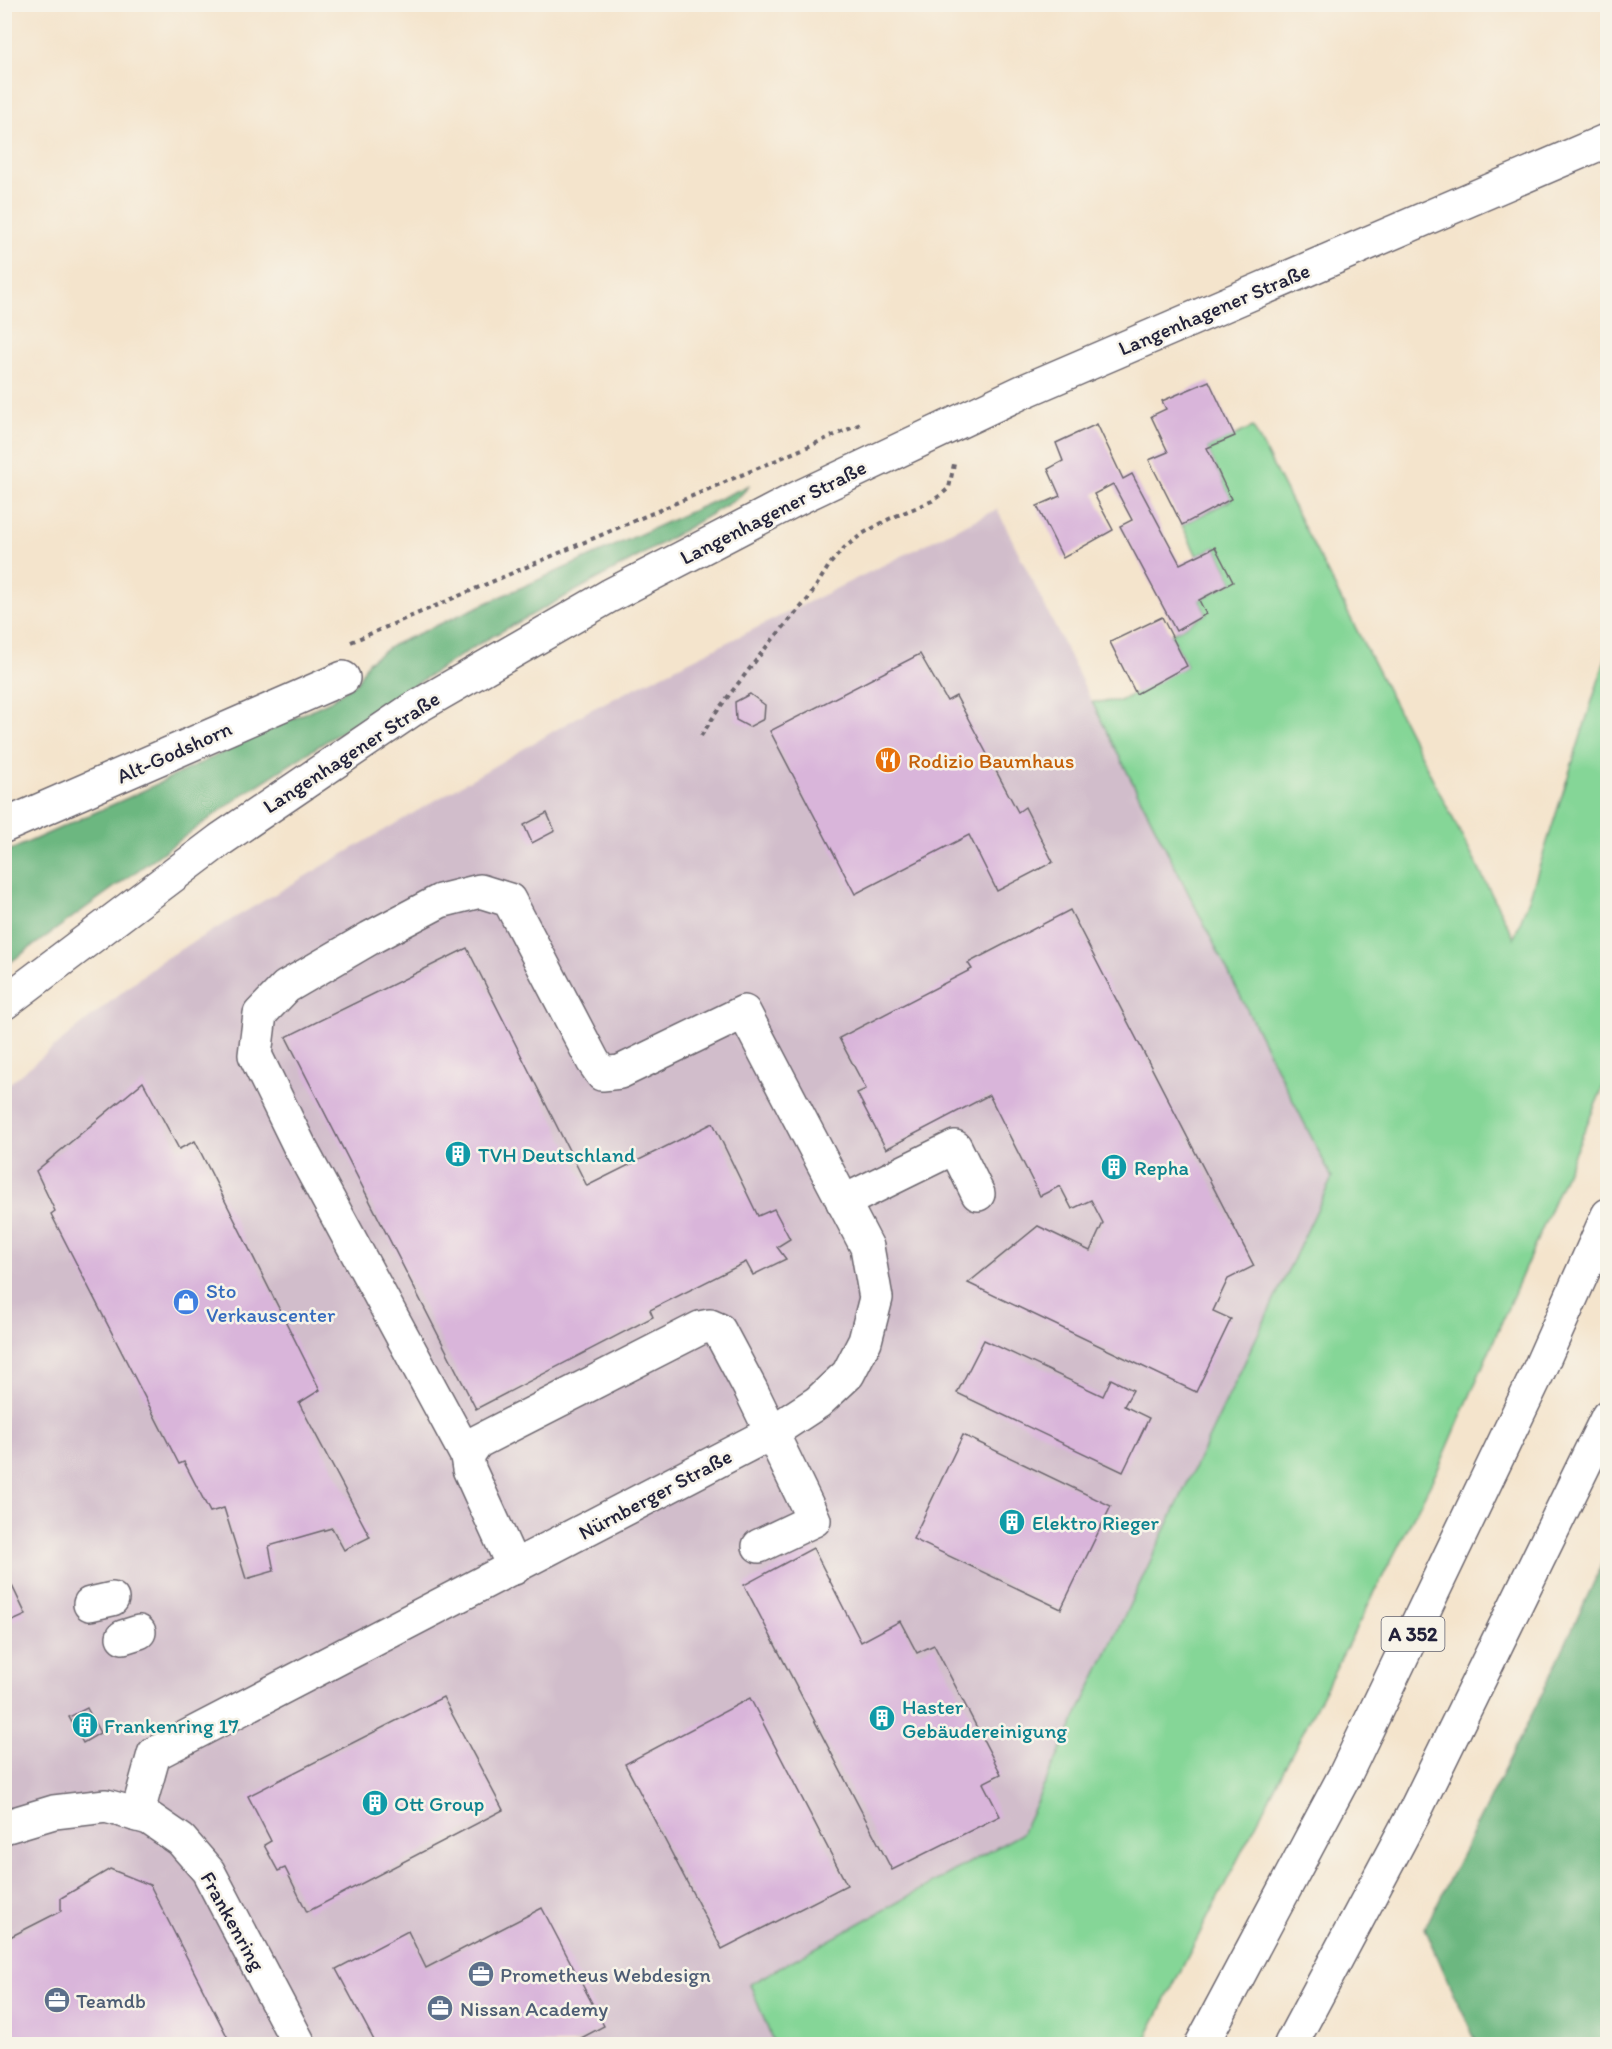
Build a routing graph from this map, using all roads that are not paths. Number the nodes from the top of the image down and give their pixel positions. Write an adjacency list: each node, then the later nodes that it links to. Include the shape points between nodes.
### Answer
1 (1608, 140): 4 (main road, Langenhagener Straße, via 949,425 609,596 413,709 220,840)
2 (342, 662): 3 (main road, Alt-Godshorn)
3 (4, 826)
4 (4, 1003)
5 (978, 1194): 6 (main road, via 955,1147)
6 (843, 1202): 9 (main road, Nürnberger Straße, via 867,1247 876,1298 865,1341 841,1381 818,1402); 10 (main road, Nürnberger Straße, via 744,1012 620,1072 603,1074 508,900 480,891 440,901 286,987 260,1014 255,1055 301,1149)
7 (1608, 1215): 16 (main road, A 352, via 1539,1370 1345,1776)
8 (1608, 1416): 17 (main road, via 1414,1813)
9 (771, 1433): 10 (main road, via 719,1330 710,1326 700,1328 605,1385 477,1442); 11 (main road, via 814,1520); 12 (main road, Nürnberger Straße)
10 (467, 1456): 12 (main road, via 469,1469)
11 (759, 1546)
12 (514, 1568): 13 (main road, Nürnberger Straße, via 154,1754)
13 (137, 1815): 14 (main road, Frankenring, via 106,1806 54,1812); 15 (main road, Frankenring, via 149,1818 181,1840 208,1870)
14 (4, 1827)
15 (299, 2044)
16 (1202, 2044)
17 (1292, 2044)

